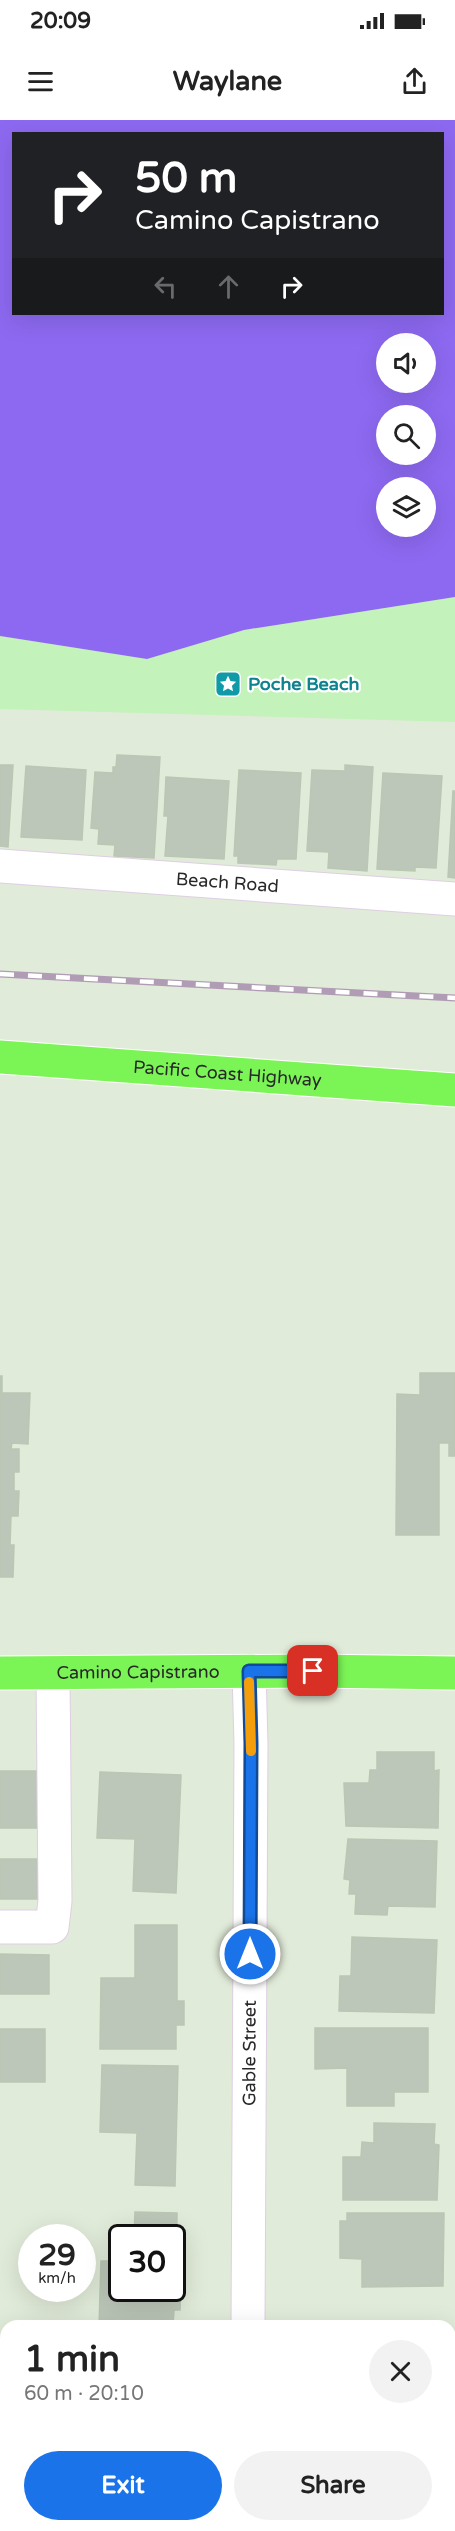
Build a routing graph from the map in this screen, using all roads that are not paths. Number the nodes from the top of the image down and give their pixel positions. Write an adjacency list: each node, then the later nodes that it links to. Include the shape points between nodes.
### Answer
1 (0, 866): 2 (street, Beach Road)
2 (455, 899)
3 (0, 1057): 4 (main road, Pacific Coast Highway)
4 (455, 1090)
5 (249, 1671): 7 (main road, Camino Capistrano); 8 (main road, Camino Capistrano); 10 (street, Gable Street)
6 (0, 1673): 7 (main road, Camino Capistrano)
7 (53, 1673): 9 (street, via 52,1927)
8 (455, 1673)
9 (0, 1927)
10 (248, 2320)

